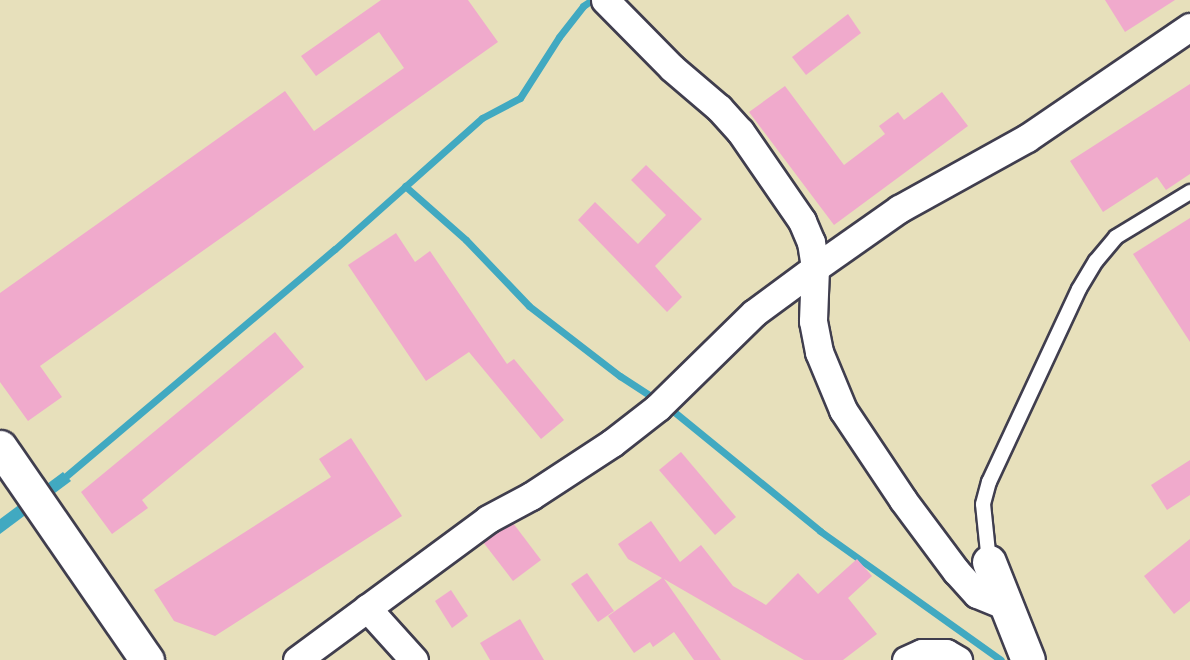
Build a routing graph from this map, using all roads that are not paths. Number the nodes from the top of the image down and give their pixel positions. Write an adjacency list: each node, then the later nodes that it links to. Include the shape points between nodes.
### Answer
1 (607, 4): 4 (street, via 740,131 802,220)
2 (1190, 27): 4 (street, via 1027,138 899,209)
3 (1190, 192): 6 (lane, via 1116,237 1079,289 989,482 983,504)
4 (815, 268): 7 (street, via 813,321 819,352 843,410 956,571 977,594); 8 (street, via 754,313 663,401 612,443 488,519)
5 (0, 447): 9 (street)
6 (988, 562): 7 (street)
7 (1004, 605): 14 (street)
8 (368, 608): 10 (street); 11 (street)
9 (147, 660)
10 (297, 660)
11 (414, 660)
12 (906, 660): 13 (street, via 922,653 946,653)
13 (958, 660)
14 (1028, 660)

